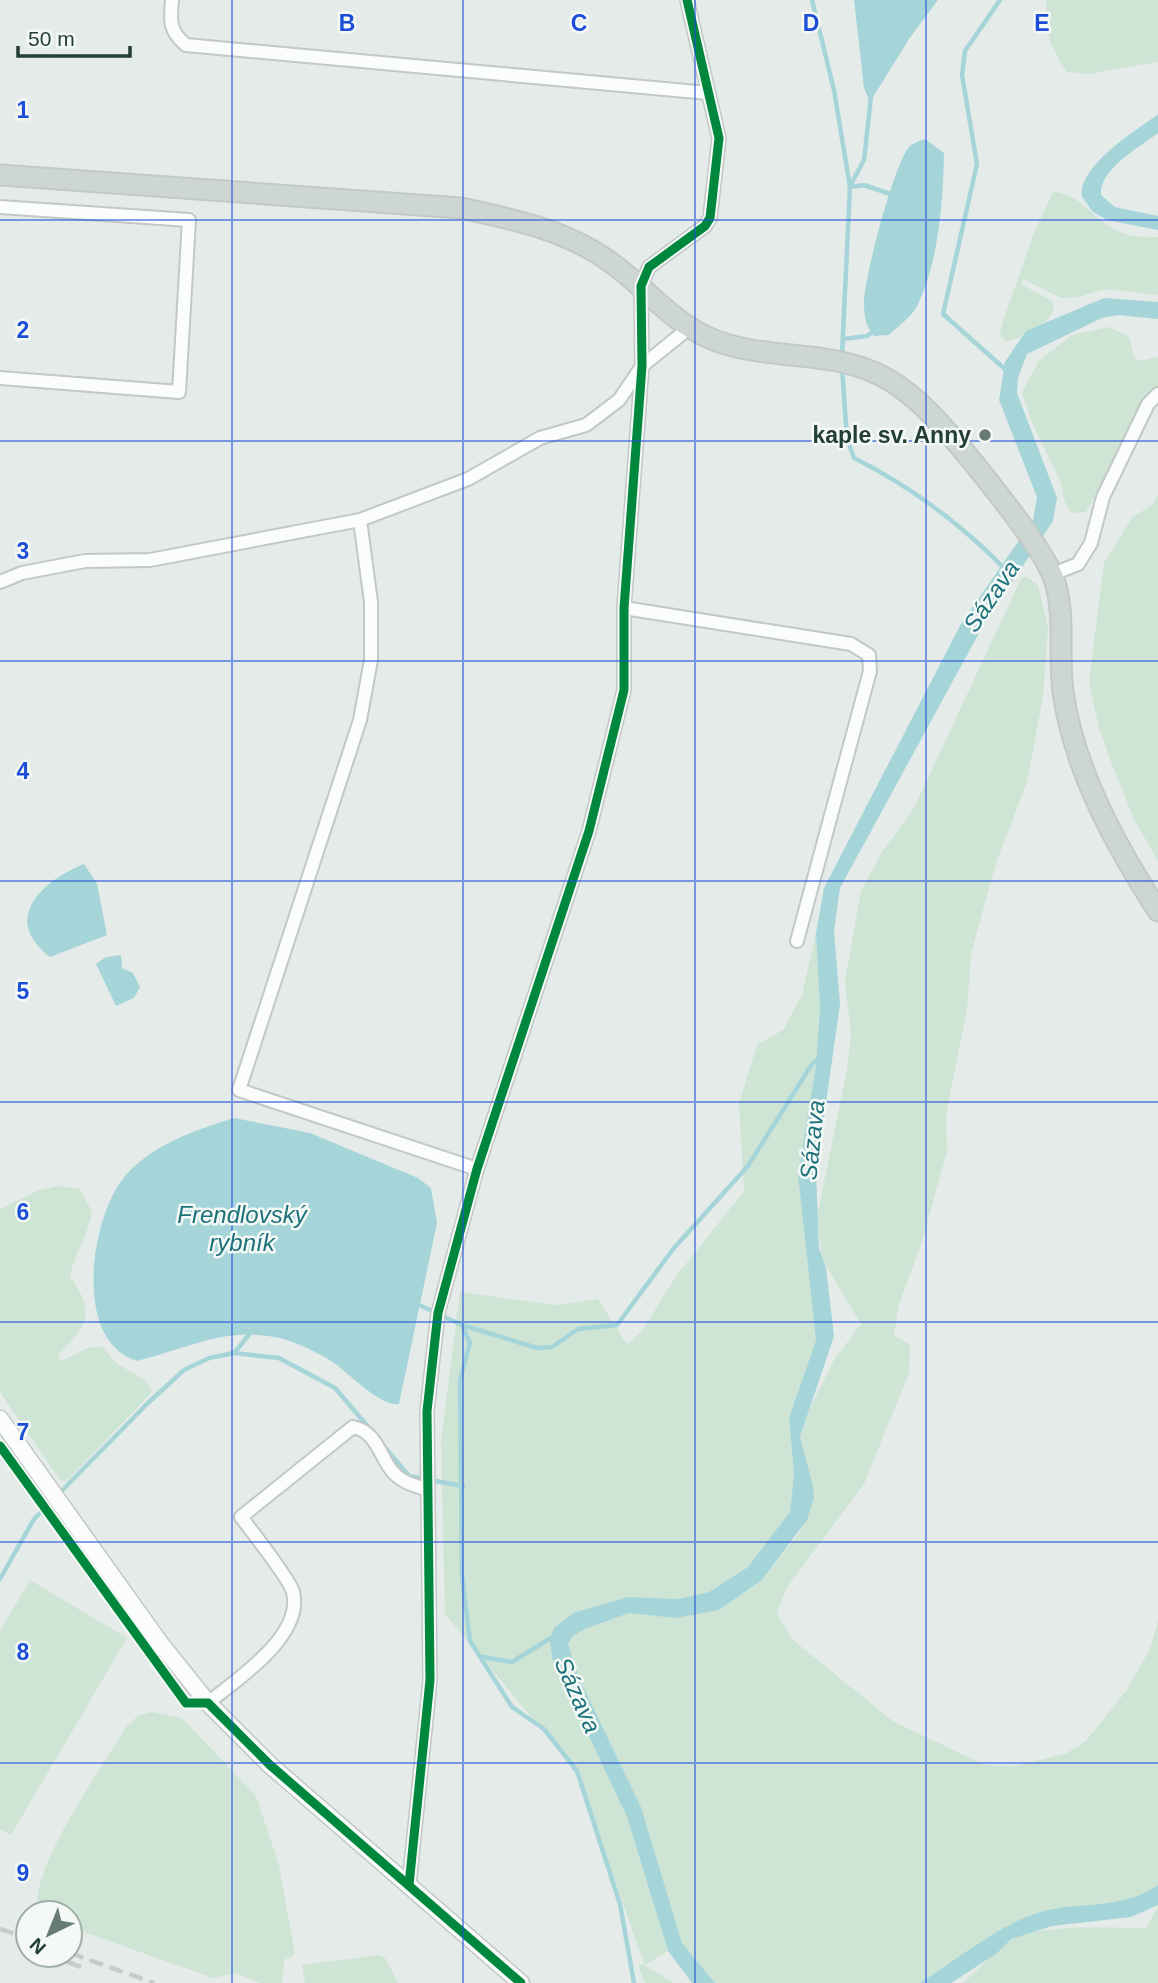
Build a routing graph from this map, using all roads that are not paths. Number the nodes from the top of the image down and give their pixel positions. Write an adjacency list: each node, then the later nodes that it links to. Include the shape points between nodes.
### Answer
1 (172, 0): 3 (street, via 170,25 186,45)
2 (687, 0): 3 (street)
3 (708, 93): 6 (street, via 719,138 710,218 649,267)
4 (0, 174): 6 (main road, via 461,208 546,228 572,239)
5 (0, 207): 9 (street, via 189,220 179,392)
6 (641, 286): 7 (main road); 8 (street)
7 (689, 328): 8 (street); 12 (main road, via 757,351 843,363 873,372 899,388 930,413)
8 (642, 366): 11 (street, via 619,400 586,425 540,438 468,479); 14 (street)
9 (0, 378)
10 (1158, 394): 12 (street, via 1148,404 1103,497 1091,543 1078,564)
11 (360, 520): 13 (street, via 150,560 85,561); 17 (street, via 371,602 371,660 360,720 239,1090)
12 (1053, 575): 15 (main road, via 1059,595 1063,688 1080,757 1104,815)
13 (0, 582)
14 (624, 608): 16 (street, via 851,645 869,655 870,671); 17 (street, via 624,690 589,831)
15 (1158, 911)
16 (797, 941)
17 (477, 1169): 19 (street, via 438,1313 427,1411)
18 (0, 1419): 20 (street)
19 (426, 1489): 20 (street, via 393,1472 371,1436 353,1427 241,1517 293,1592 290,1622 280,1640); 21 (street, via 430,1680)
20 (208, 1703): 21 (street, via 270,1765)
21 (409, 1885): 22 (street)
22 (521, 1983)

